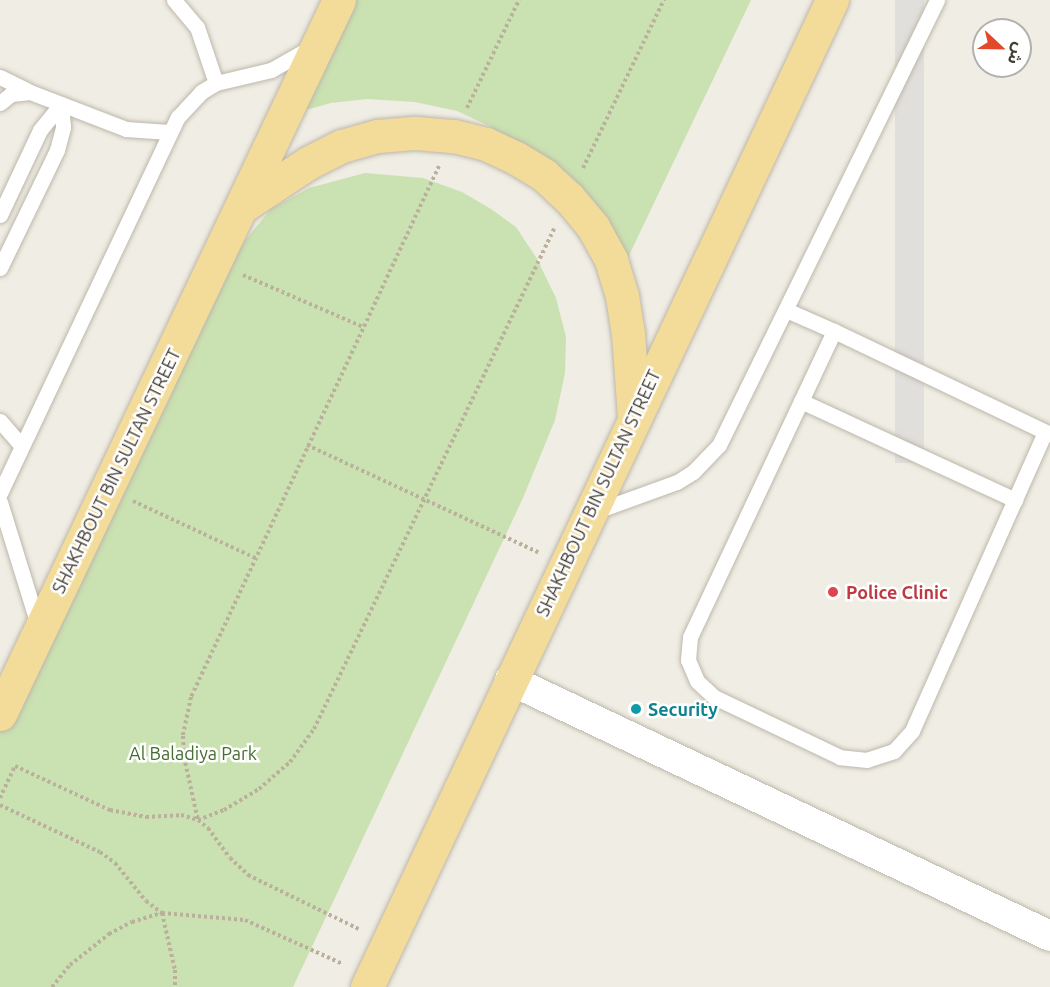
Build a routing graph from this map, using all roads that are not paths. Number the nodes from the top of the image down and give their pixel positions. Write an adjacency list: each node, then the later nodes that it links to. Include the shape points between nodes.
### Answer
1 (174, 0): 7 (lane, via 197,27)
2 (339, 0): 5 (main road, SHAKHBOUT BIN SULTAN STREET)
3 (832, 0): 18 (main road, SHAKHBOUT BIN SULTAN STREET)
4 (937, 0): 15 (lane)
5 (320, 40): 7 (lane, via 271,70); 12 (main road, SHAKHBOUT BIN SULTAN STREET)
6 (0, 77): 8 (lane)
7 (216, 83): 11 (lane, via 188,103)
8 (30, 92): 9 (lane, via 10,94); 10 (lane)
9 (0, 103)
10 (61, 104): 11 (lane, via 126,129); 13 (lane, via 40,130); 14 (lane, via 63,127 57,150)
11 (169, 132): 21 (lane)
12 (243, 206): 18 (main road, via 308,163 342,146 378,136 416,132 453,136 486,144 516,158 569,198 611,260 628,333); 26 (main road, SHAKHBOUT BIN SULTAN STREET)
13 (0, 215)
14 (0, 268)
15 (786, 310): 16 (lane); 25 (lane, via 728,429 707,460 677,482)
16 (834, 331): 17 (lane); 20 (lane)
17 (801, 400): 23 (lane); 23 (lane, via 690,637 688,660 697,681 714,697 840,757 881,758 894,751 912,731)
18 (634, 418): 25 (main road, SHAKHBOUT BIN SULTAN STREET)
19 (0, 421): 21 (lane)
20 (1048, 433): 23 (lane)
21 (21, 445): 22 (lane)
22 (0, 493)
23 (1015, 500)
24 (0, 502): 26 (lane)
25 (588, 514): 27 (main road, SHAKHBOUT BIN SULTAN STREET)
26 (40, 631): 28 (main road, SHAKHBOUT BIN SULTAN STREET)
27 (510, 680): 29 (street); 30 (main road, SHAKHBOUT BIN SULTAN STREET)
28 (0, 714)
29 (1050, 936)
30 (367, 987)

